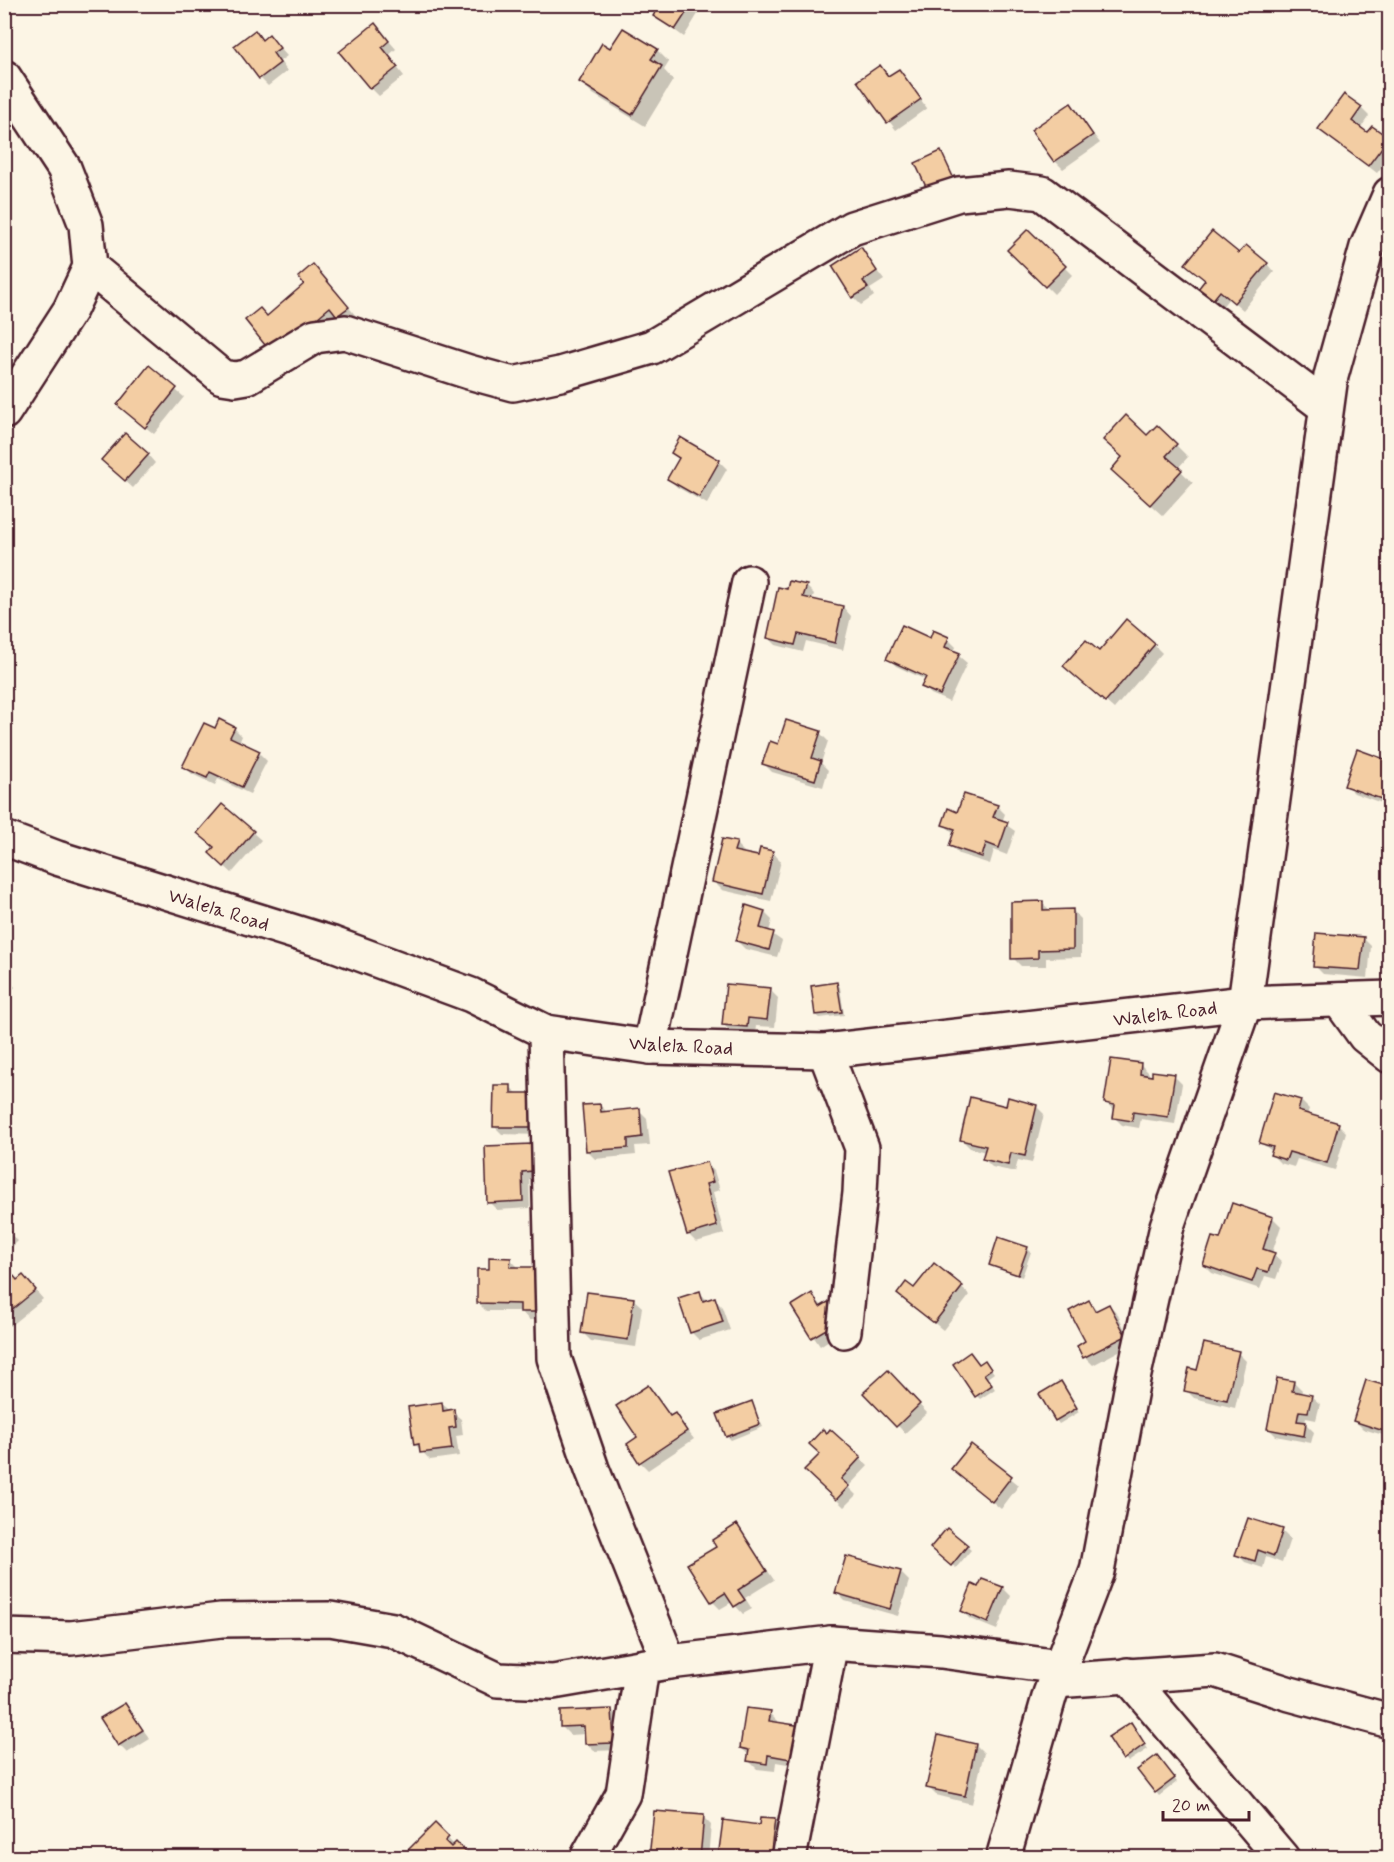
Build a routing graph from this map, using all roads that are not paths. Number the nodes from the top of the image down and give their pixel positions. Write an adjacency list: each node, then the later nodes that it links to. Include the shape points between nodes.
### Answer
1 (4, 77): 3 (street, via 64,168 86,225)
2 (1389, 194): 4 (street, via 1367,247)
3 (90, 267): 4 (street, via 222,378 247,377 315,336 345,332 513,384 652,347 852,228 959,194 1009,189 1042,194); 5 (street, via 70,310)
4 (1326, 407): 10 (street)
5 (4, 412)
6 (748, 582): 12 (street)
7 (4, 838): 11 (street, Walela Road, via 333,944 471,995)
8 (1389, 998): 9 (street, Walela Road)
9 (1339, 1000): 10 (street, Walela Road); 14 (street, via 1365,1036)
10 (1245, 1003): 13 (street, Walela Road); 19 (street, via 1167,1226 1097,1571)
11 (546, 1032): 12 (street, Walela Road); 18 (street, via 554,1358)
12 (650, 1047): 13 (street, Walela Road)
13 (825, 1051): 15 (street, via 862,1148)
14 (1389, 1056)
15 (844, 1331)
16 (4, 1636): 18 (street, via 71,1638 222,1620 330,1619 393,1630 498,1680 553,1682)
17 (831, 1642): 18 (street); 19 (street, via 941,1651); 23 (street)
18 (656, 1664): 22 (street, via 623,1794)
19 (1057, 1674): 20 (street); 24 (street)
20 (1127, 1675): 21 (street, via 1215,1671); 25 (street)
21 (1389, 1721)
22 (587, 1857)
23 (789, 1857)
24 (1003, 1857)
25 (1282, 1857)

